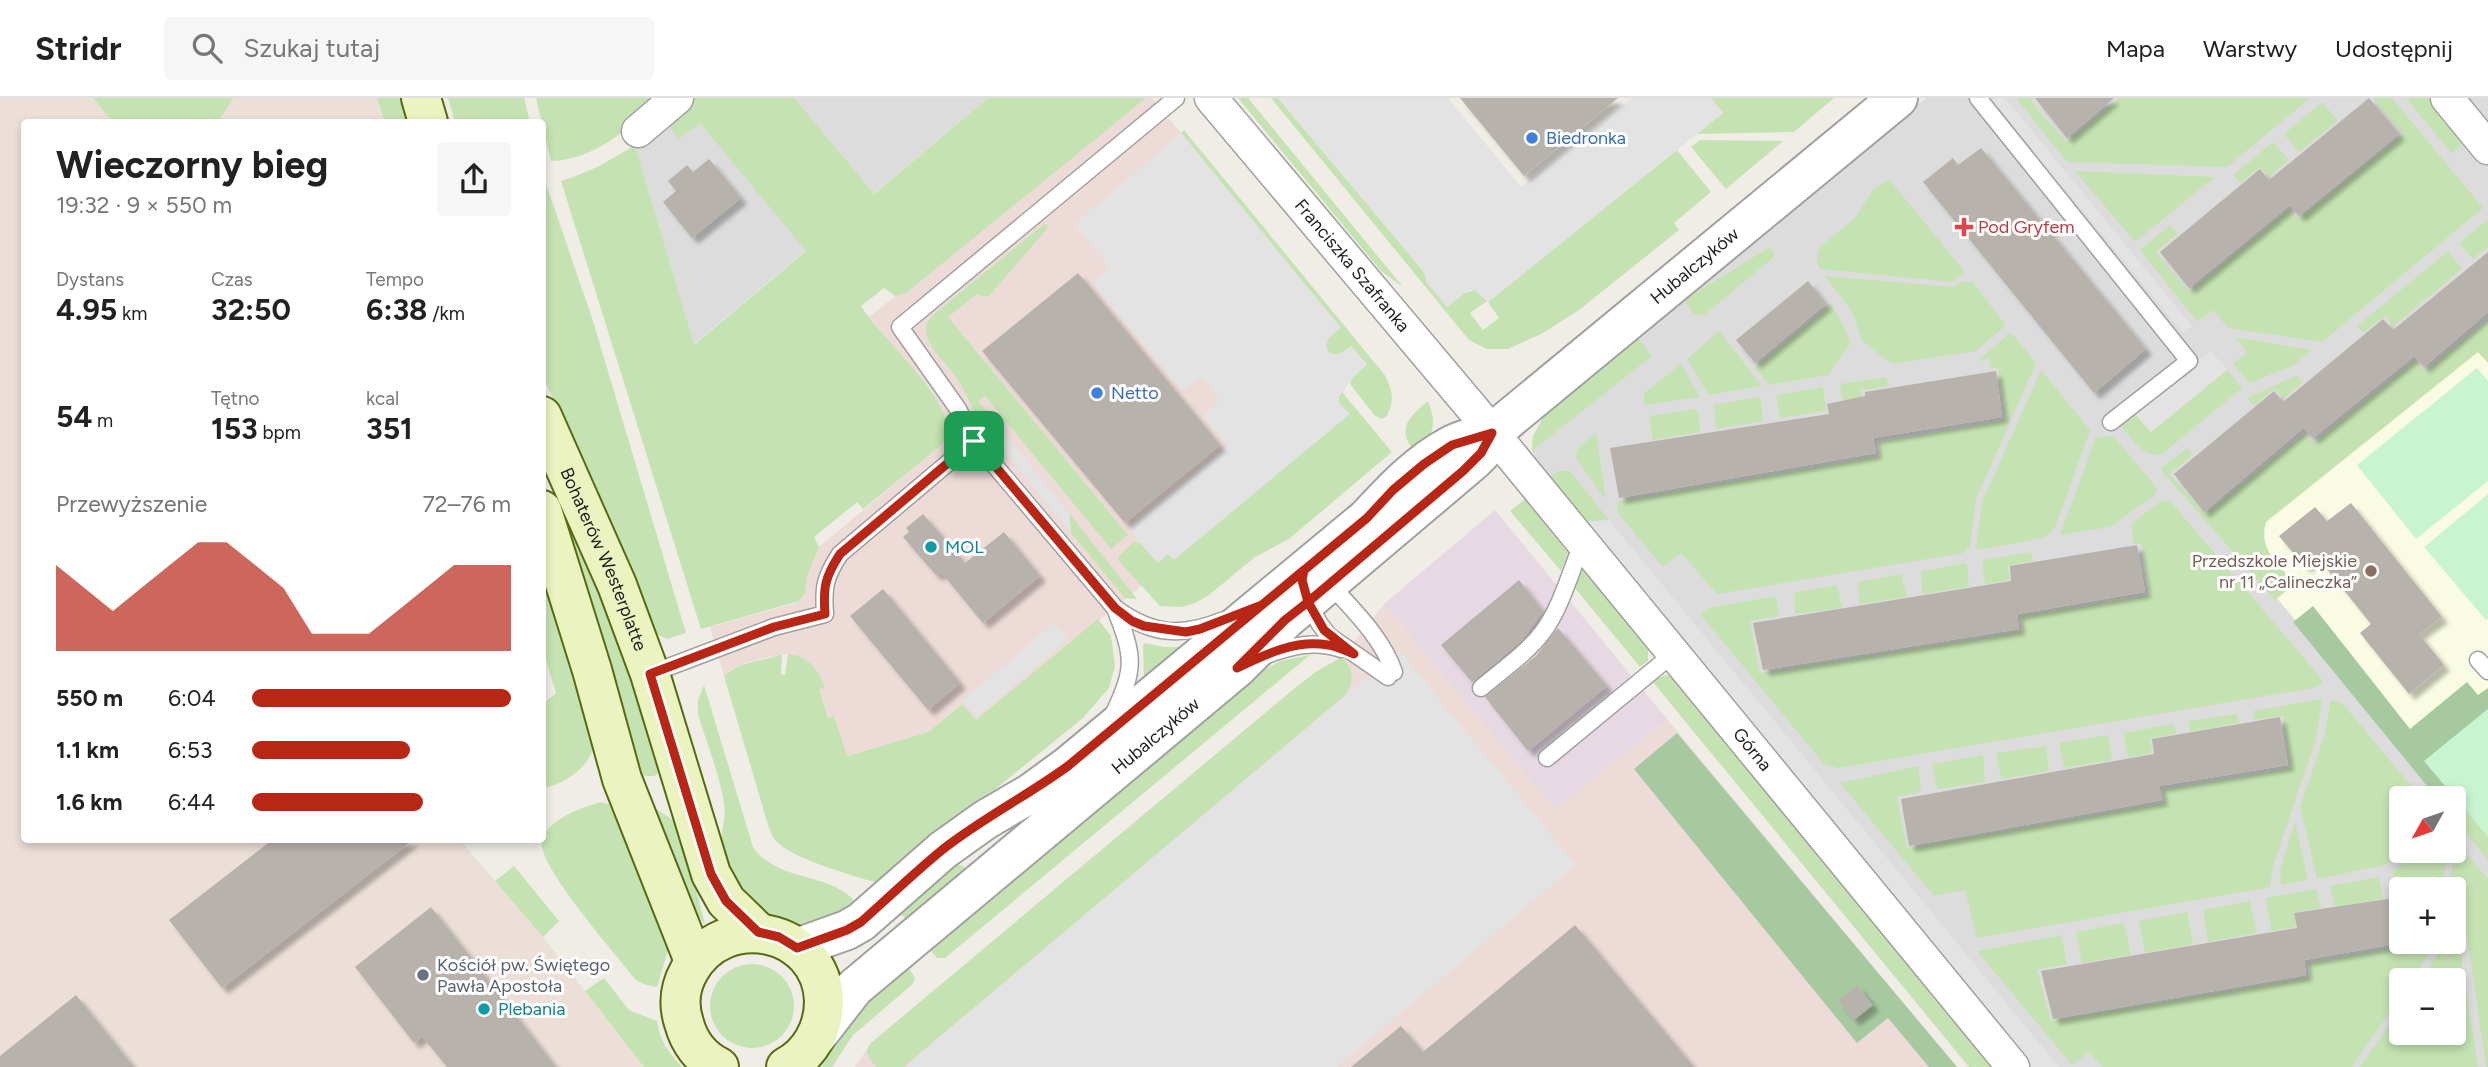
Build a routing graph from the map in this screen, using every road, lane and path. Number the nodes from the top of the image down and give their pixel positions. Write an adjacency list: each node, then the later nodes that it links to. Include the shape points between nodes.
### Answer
1 (421, 98): 8 (main road)
2 (677, 98): 9 (street)
3 (1176, 98): 14 (lane, via 900,327 958,409)
4 (1211, 98): 13 (street, Franciszka Szafranka)
5 (1898, 98): 13 (street, Hubalczyków)
6 (1978, 98): 11 (lane, via 2189,361)
7 (2447, 98): 10 (street)
8 (427, 119)
9 (638, 131)
10 (2488, 148)
11 (2111, 422)
12 (546, 425): 23 (main road, Bohaterów Westerplatte, via 593,526)
13 (1492, 433): 16 (street, Górna); 17 (street, Hubalczyków, via 1439,453 1393,490)
14 (974, 441): 19 (lane); 23 (lane, via 840,554 828,571 823,590 825,614 774,627)
15 (546, 523): 29 (main road, via 622,779)
16 (1582, 544): 21 (street, Górna); 24 (lane, via 1542,633)
17 (1314, 585): 18 (street, Hubalczyków); 20 (lane, via 1324,630); 20 (lane, via 1377,638 1388,655 1391,675); 22 (street, Hubalczyków)
18 (1262, 605): 19 (lane, via 1186,632 1144,626); 25 (street, Hubalczyków)
19 (1115, 608): 25 (lane, via 1132,660 1127,684)
20 (1354, 654): 22 (lane, via 1328,645 1296,645)
21 (1673, 654): 26 (lane); 32 (street, Górna)
22 (1237, 668): 30 (street, Hubalczyków, via 854,988)
23 (650, 674): 27 (main road, Bohaterów Westerplatte, via 711,874 726,901)
24 (1481, 688)
25 (1103, 736): 28 (street, Hubalczyków, via 1031,793 943,850 861,922)
26 (1547, 758)
27 (758, 932): 28 (main road); 29 (main road, via 722,939)
28 (797, 948): 30 (main road, via 815,971 824,999 822,1018)
29 (694, 961): 31 (main road, via 685,978 682,1016 687,1034)
30 (797, 1058)
31 (715, 1066)
32 (2013, 1067)

